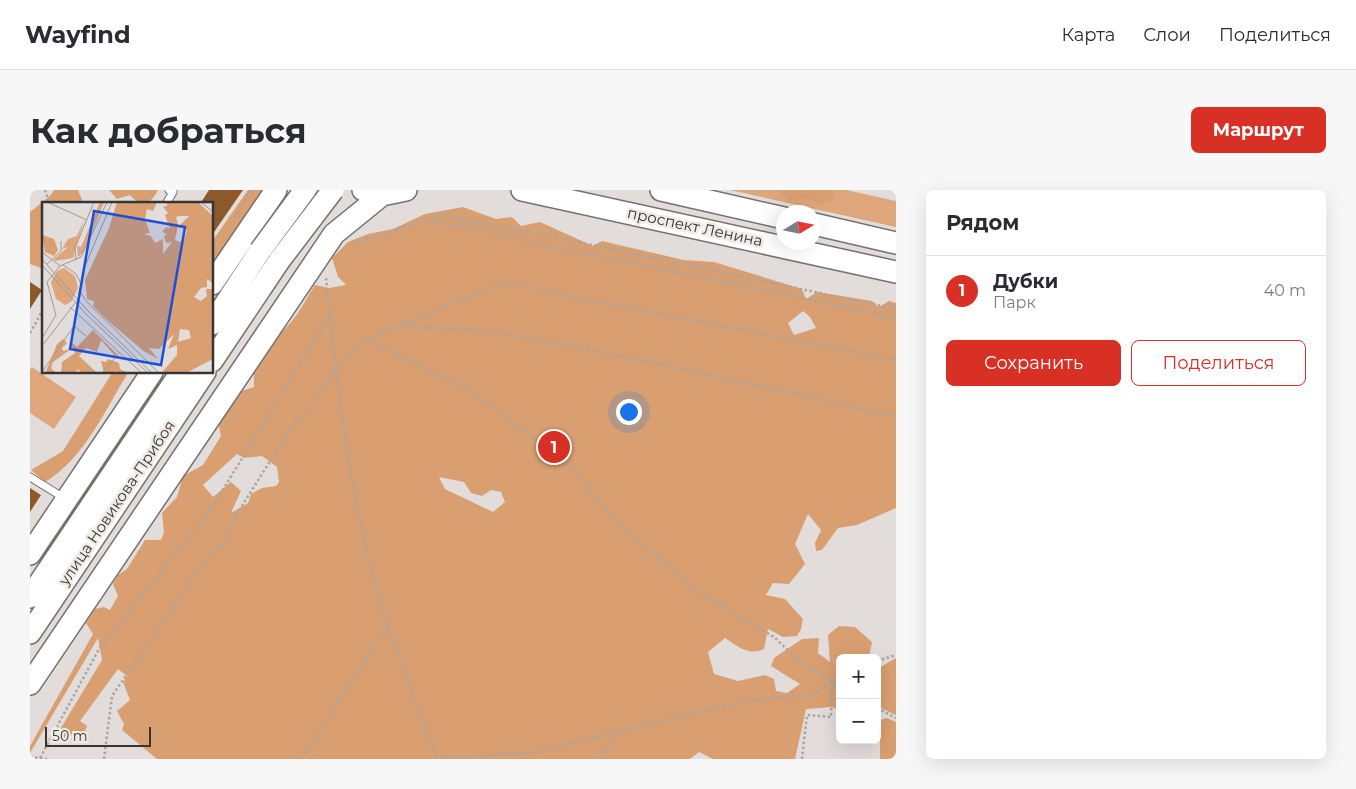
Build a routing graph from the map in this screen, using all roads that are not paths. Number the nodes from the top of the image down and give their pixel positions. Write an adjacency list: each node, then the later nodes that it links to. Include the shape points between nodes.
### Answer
1 (168, 190): 9 (lane, via 173,192)
2 (276, 190): 14 (main road)
3 (305, 190): 15 (main road, bridge)
4 (333, 190): 16 (main road, bridge, via 279,261)
5 (406, 190): 8 (main road)
6 (522, 190): 13 (main road, проспект Ленина)
7 (661, 190): 10 (main road, проспект Ленина)
8 (372, 192): 25 (main road, via 334,234)
9 (167, 202)
10 (776, 216)
11 (821, 226): 12 (main road)
12 (896, 243)
13 (896, 272)
14 (214, 281)
15 (214, 321)
16 (214, 358)
17 (151, 374): 21 (main road)
18 (180, 374): 23 (main road, улица Новикова-Прибоя)
19 (204, 374): 24 (main road, улица Новикова-Прибоя)
20 (30, 477): 21 (lane)
21 (66, 499): 22 (main road)
22 (30, 554)
23 (30, 597)
24 (30, 633)
25 (30, 684)

